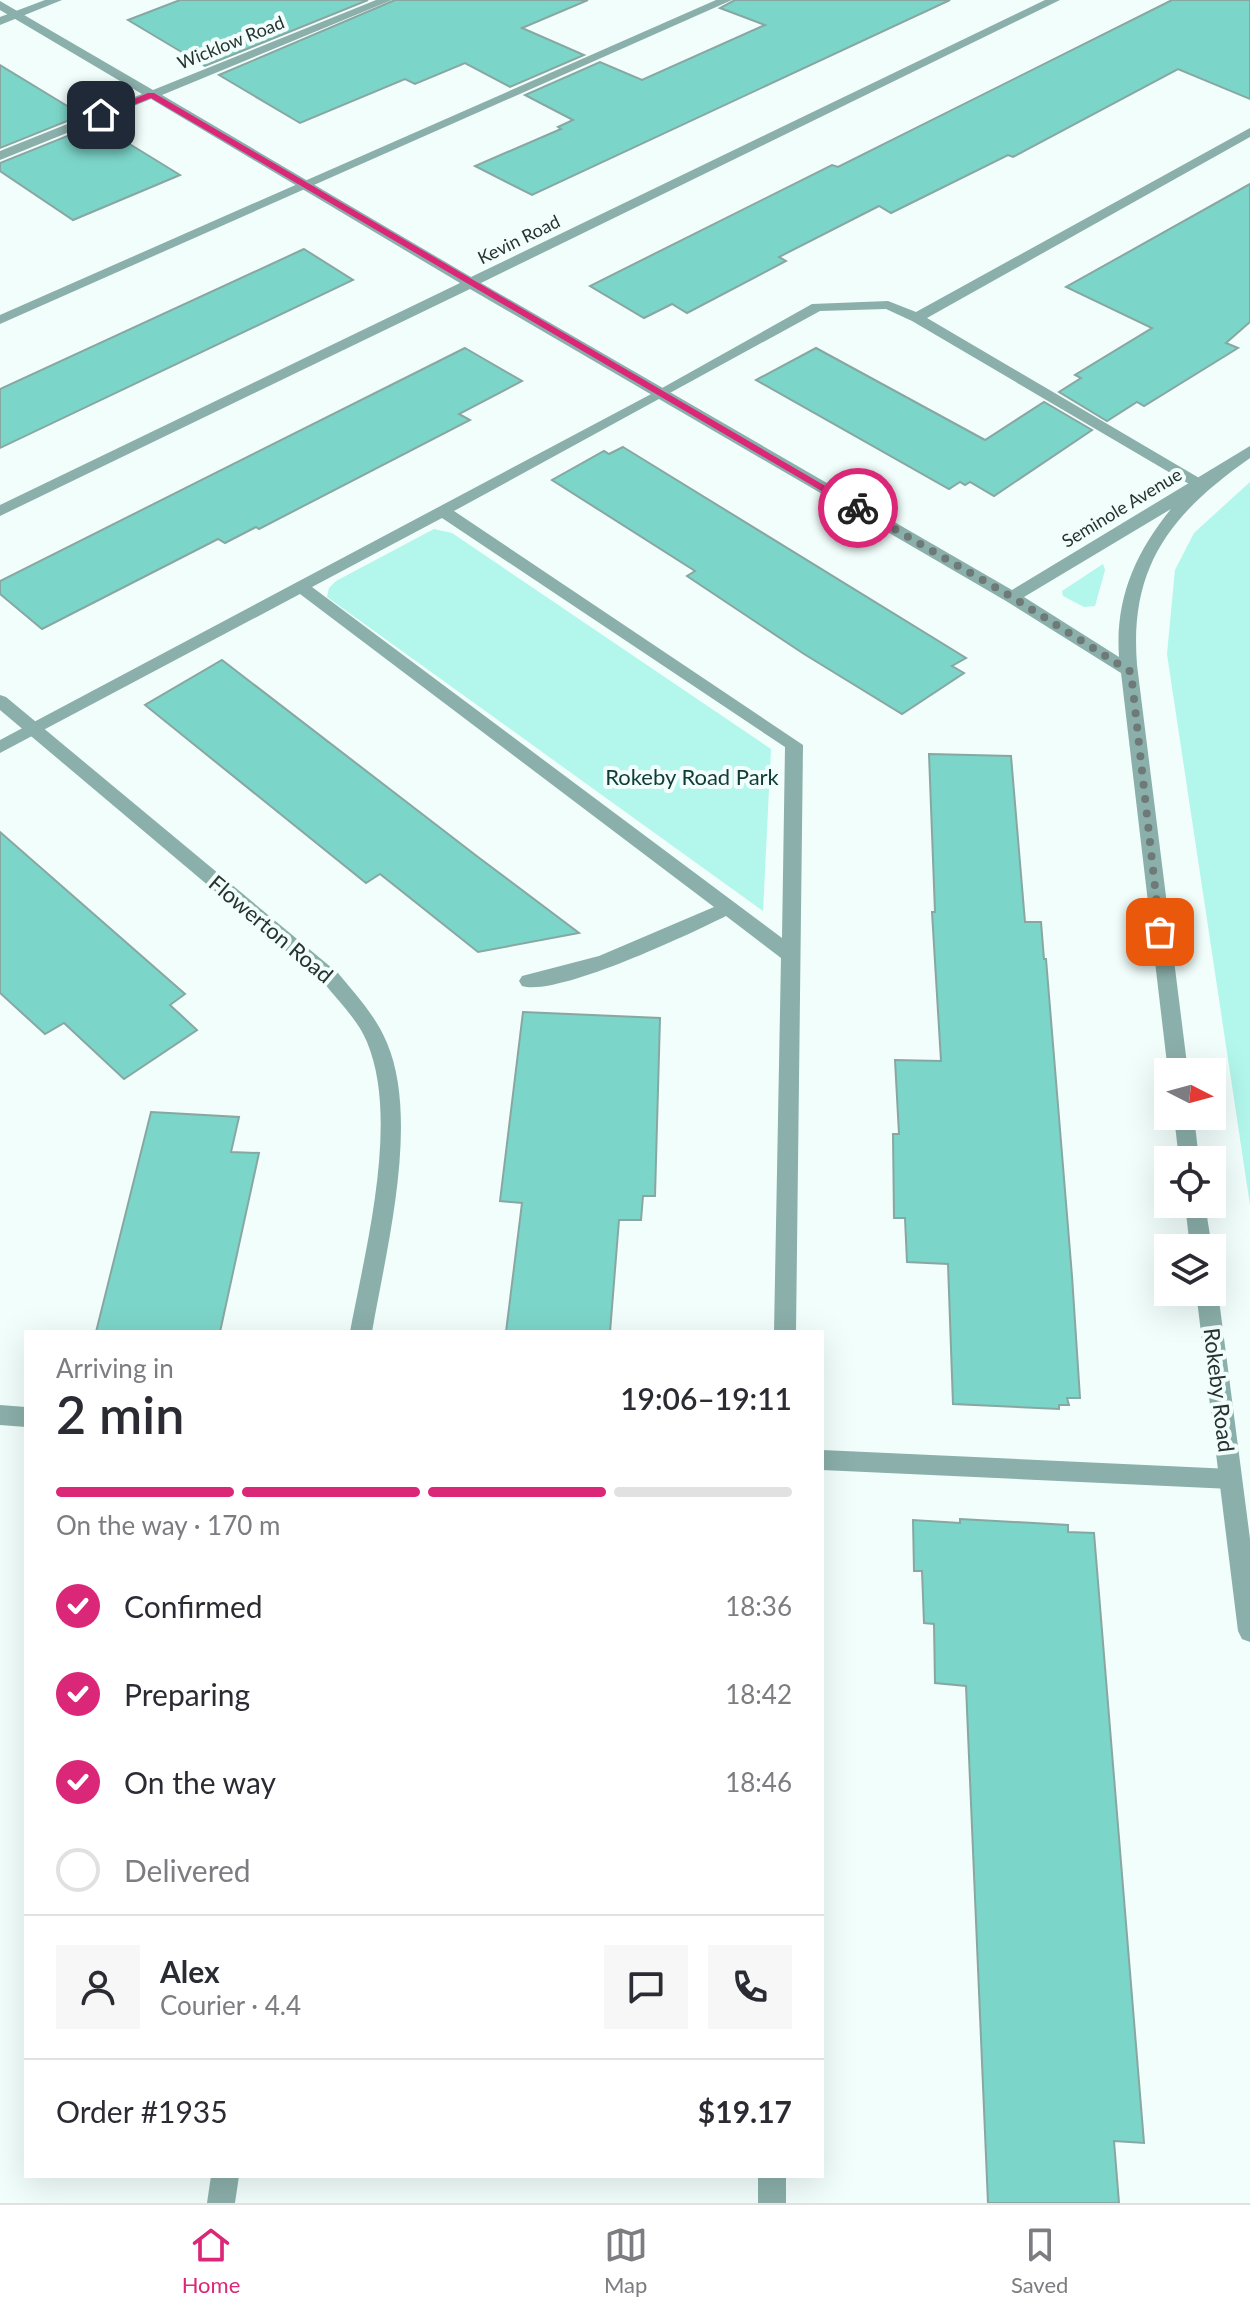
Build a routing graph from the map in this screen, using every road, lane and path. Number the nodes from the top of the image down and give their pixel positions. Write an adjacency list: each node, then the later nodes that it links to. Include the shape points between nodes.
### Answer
1 (56, 0): 6 (street)
2 (386, 0): 8 (street, Wicklow Road)
3 (726, 0): 11 (street)
4 (1054, 0): 12 (street, Kevin Road)
5 (0, 5): 6 (street)
6 (16, 15): 7 (street); 8 (street)
7 (0, 21)
8 (151, 95): 10 (street, Wicklow Road); 11 (street)
9 (1250, 132): 13 (street)
10 (0, 156)
11 (305, 186): 12 (street); 14 (street)
12 (471, 283): 15 (street); 18 (street, Kevin Road)
13 (917, 318): 15 (street, via 888,305 817,307); 17 (street)
14 (0, 320)
15 (660, 395): 19 (street); 21 (street)
16 (1250, 451): 17 (street, Seminole Avenue)
17 (1201, 485): 21 (street, Seminole Avenue); 22 (street, via 1156,536 1140,563 1130,599)
18 (0, 511)
19 (443, 511): 20 (street); 27 (street, via 794,745)
20 (300, 586): 24 (street); 26 (street)
21 (1012, 597): 22 (street)
22 (1131, 672): 29 (street)
23 (0, 701): 24 (street, Flowerton Road)
24 (32, 729): 25 (street); 31 (street, Flowerton Road, via 331,978 362,1017 381,1052 391,1103 388,1163)
25 (0, 747)
26 (727, 908): 27 (street); 28 (street, via 636,951 573,974)
27 (792, 956): 32 (street)
28 (529, 981)
29 (1176, 1058)
30 (1209, 1306): 36 (street, Rokeby Road)
31 (361, 1330)
32 (785, 1330)
33 (0, 1415): 34 (street)
34 (24, 1417)
35 (824, 1460): 36 (street)
36 (1231, 1479): 37 (street, Rokeby Road)
37 (1250, 1631)
38 (225, 2178): 40 (street)
39 (772, 2178): 41 (street)
40 (221, 2203)
41 (772, 2203)

